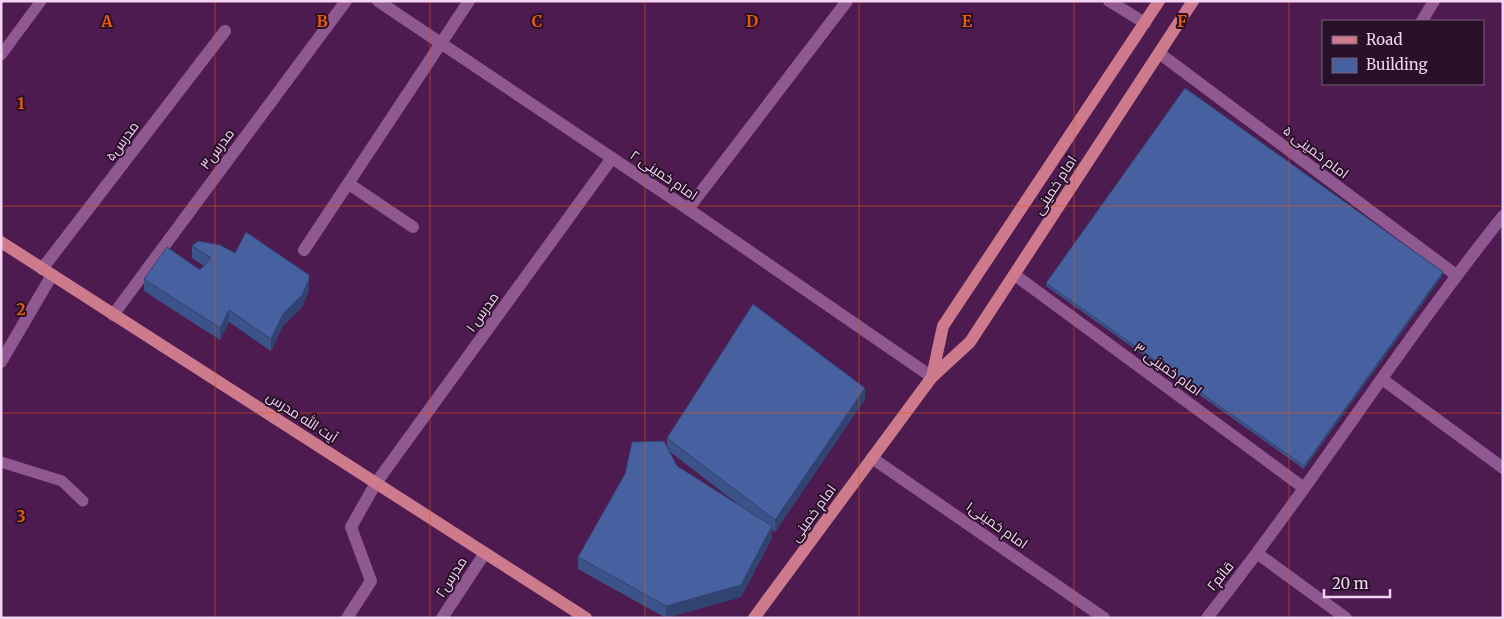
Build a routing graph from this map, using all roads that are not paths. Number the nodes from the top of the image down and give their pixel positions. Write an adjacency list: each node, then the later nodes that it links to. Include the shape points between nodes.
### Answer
1 (41, 1): 15 (lane)
2 (346, 1): 26 (street, مدرس۳)
3 (378, 1): 13 (street, امام خمینی ۲)
4 (469, 1): 13 (street)
5 (847, 1): 18 (street)
6 (1109, 1): 11 (street)
7 (1159, 1): 11 (main road, امام خمینی)
8 (1194, 1): 14 (main road, امام خمینی)
9 (1434, 1): 10 (street)
10 (1423, 20)
11 (1145, 23): 28 (main road, امام خمینی, via 943,326)
12 (225, 31): 23 (street, مدرس۵)
13 (442, 44): 16 (street, امام خمینی ۲); 17 (street)
14 (1159, 53): 24 (main road, امام خمینی); 25 (street, امام خمینی ۵)
15 (1, 55)
16 (612, 158): 18 (street, امام خمینی ۲); 33 (street, مدرس ۱)
17 (348, 184): 20 (street); 22 (street)
18 (688, 209): 28 (street, امام خمینی ۲)
19 (1503, 216): 25 (street, قائم۲)
20 (413, 227)
21 (1, 242): 23 (main road, آیت الله مدرس)
22 (304, 250)
23 (47, 272): 26 (main road, آیت الله مدرس); 27 (street, مدرس۵)
24 (1015, 274): 28 (main road, امام خمینی, via 970,342); 34 (street, امام خمینی ۳)
25 (1456, 275): 29 (street, قائم۲)
26 (114, 315): 33 (main road, آیت الله مدرس)
27 (1, 362)
28 (932, 377): 30 (main road, امام خمینی)
29 (1382, 379): 32 (street); 34 (street, قائم۲)
30 (872, 458): 41 (main road, امام خمینی); 42 (street, امام خمینی۱)
31 (1, 462): 35 (lane, via 62,481)
32 (1503, 468)
33 (376, 483): 36 (main road, آیت الله مدرس); 38 (street, مدرس ۱, via 351,527 371,581)
34 (1304, 488): 37 (street, قائم۲)
35 (83, 501)
36 (485, 553): 39 (street, مدرس۲); 40 (main road, آیت الله مدرس)
37 (1258, 554): 43 (street, قائم۲); 44 (street)
38 (347, 618)
39 (442, 618)
40 (586, 618)
41 (754, 618)
42 (1104, 618)
43 (1207, 618)
44 (1346, 618)

